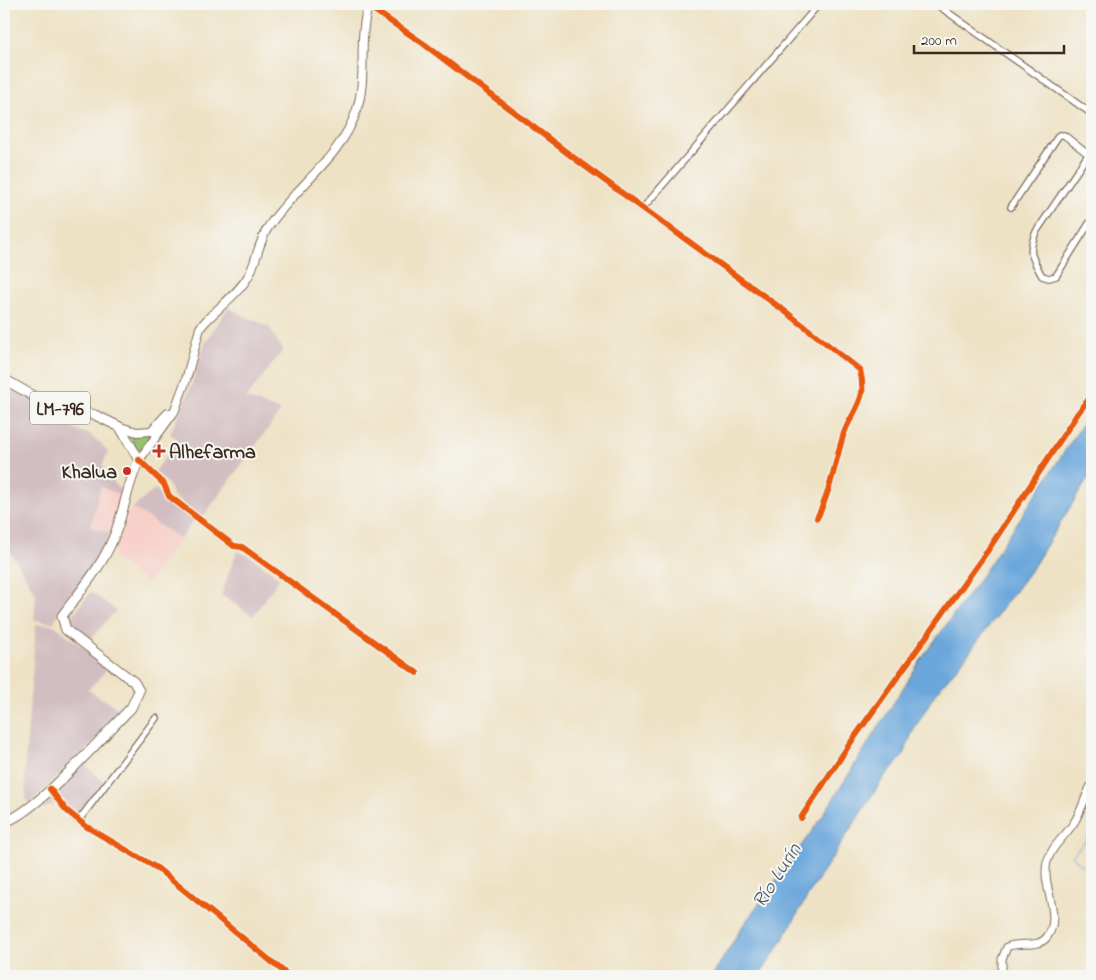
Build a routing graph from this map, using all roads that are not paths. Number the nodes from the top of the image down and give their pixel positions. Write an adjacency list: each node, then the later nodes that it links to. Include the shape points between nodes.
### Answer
1 (819, 4): 7 (street)
2 (936, 4): 4 (street)
3 (368, 5): 7 (street); 10 (main road, via 364,22 363,86 353,122 322,164 268,226 242,284 204,322)
4 (1092, 114)
5 (1090, 152): 6 (street, via 1059,135); 8 (street, via 1036,232 1031,254 1042,276 1056,276)
6 (1012, 207)
7 (643, 208): 14 (street, via 860,370 862,395 845,431)
8 (1092, 219)
9 (4, 379): 12 (main road, LM-796, via 47,404 95,416)
10 (181, 395): 12 (main road, LM-796, via 159,426 151,431 137,432); 13 (main road, via 166,425)
11 (1092, 395): 19 (street)
12 (120, 427): 13 (main road)
13 (139, 460): 15 (street, via 164,484 170,496 234,546 242,548); 18 (main road, via 104,558 62,616 66,630 134,682 139,691 131,708)
14 (817, 518)
15 (418, 673)
16 (156, 718): 20 (street)
17 (1092, 782): 23 (street, via 1074,823 1053,848 1047,862 1045,879 1052,909 1051,929 1045,940 1007,948 1002,959)
18 (50, 789): 20 (street, via 66,810); 21 (main road, via 19,816)
19 (801, 818)
20 (79, 820): 22 (street, via 157,868)
21 (4, 822)
22 (289, 976)
23 (1002, 976)

